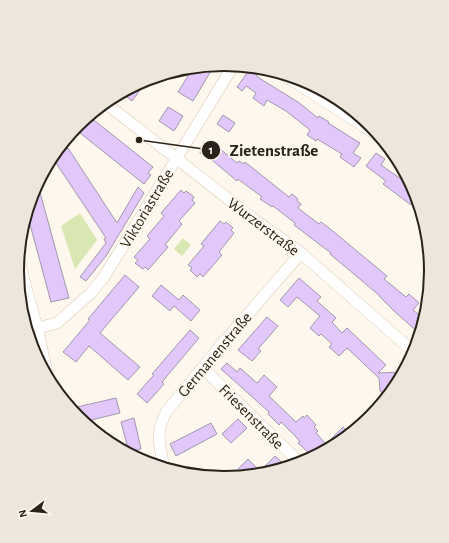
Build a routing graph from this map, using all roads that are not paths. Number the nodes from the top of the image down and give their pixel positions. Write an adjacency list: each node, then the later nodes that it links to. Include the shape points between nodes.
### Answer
1 (230, 71): 5 (street, Viktoriastraße)
2 (322, 97): 4 (street)
3 (110, 107): 5 (street, Wurzerstraße)
4 (356, 120)
5 (176, 158): 6 (street, Wurzerstraße); 8 (street, Viktoriastraße, via 104,277 91,293 57,323)
6 (301, 253): 9 (street, Wurzerstraße); 11 (street, Germanenstraße)
7 (24, 280): 8 (street)
8 (37, 328): 10 (street)
9 (410, 348)
10 (44, 357)
11 (203, 368): 12 (street, Friesenstraße); 13 (street, Germanenstraße, via 162,420 158,432)
12 (296, 459)
13 (163, 462)

